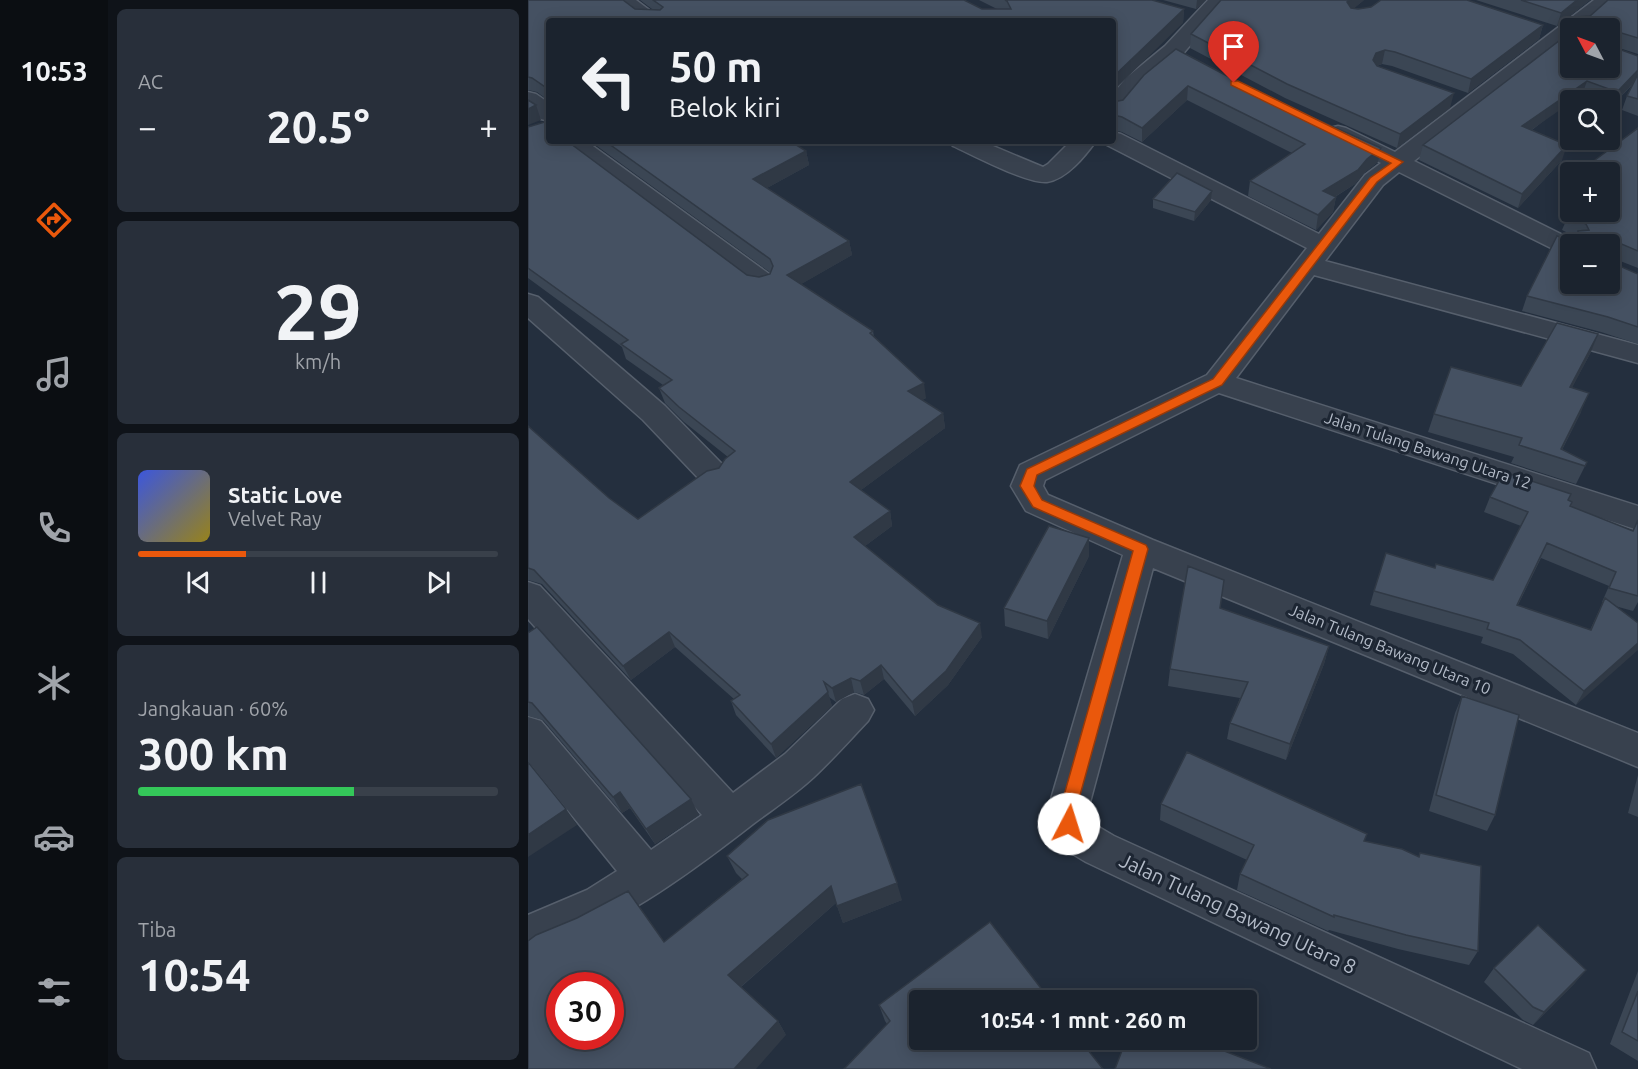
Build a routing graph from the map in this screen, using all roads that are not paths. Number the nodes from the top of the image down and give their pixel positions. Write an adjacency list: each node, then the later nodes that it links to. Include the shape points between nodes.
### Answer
1 (623, 0): 4 (street)
2 (1219, 0): 10 (street, via 1192,17 1183,56)
3 (1606, 0): 5 (street)
4 (650, 18)
5 (1586, 18)
6 (1539, 30): 7 (street)
7 (1560, 33)
8 (1560, 40): 19 (street, via 1460,101)
9 (1116, 75): 10 (street)
10 (1134, 83): 12 (street)
11 (528, 99): 13 (street)
12 (1116, 104)
13 (546, 124)
14 (1319, 124): 19 (street)
15 (1116, 141): 21 (street)
16 (575, 144): 22 (street)
17 (968, 144): 18 (street, via 1045,175 1057,169)
18 (1081, 144)
19 (1398, 162): 20 (street); 21 (street, via 1374,180)
20 (1560, 243)
21 (1316, 256): 24 (street); 25 (street)
22 (762, 282)
23 (528, 303): 26 (street, via 654,413)
24 (1638, 354)
25 (1217, 382): 27 (street, Jalan Tulang Bawang Utara 12); 28 (street, Jalan Tulang Bawang Utara 10, via 1031,473 1027,486 1037,503)
26 (712, 473)
27 (1638, 518)
28 (1141, 549): 32 (street, Jalan Tulang Bawang Utara 10); 36 (street, Jalan Tulang Bawang Utara 8, via 1069,806 1069,824 1100,849)
29 (528, 596): 33 (street)
30 (855, 710): 33 (street, via 799,766)
31 (528, 733): 34 (street)
32 (1638, 750)
33 (731, 819): 34 (street)
34 (648, 877): 35 (street, via 602,904)
35 (528, 936)
36 (1573, 1069)

